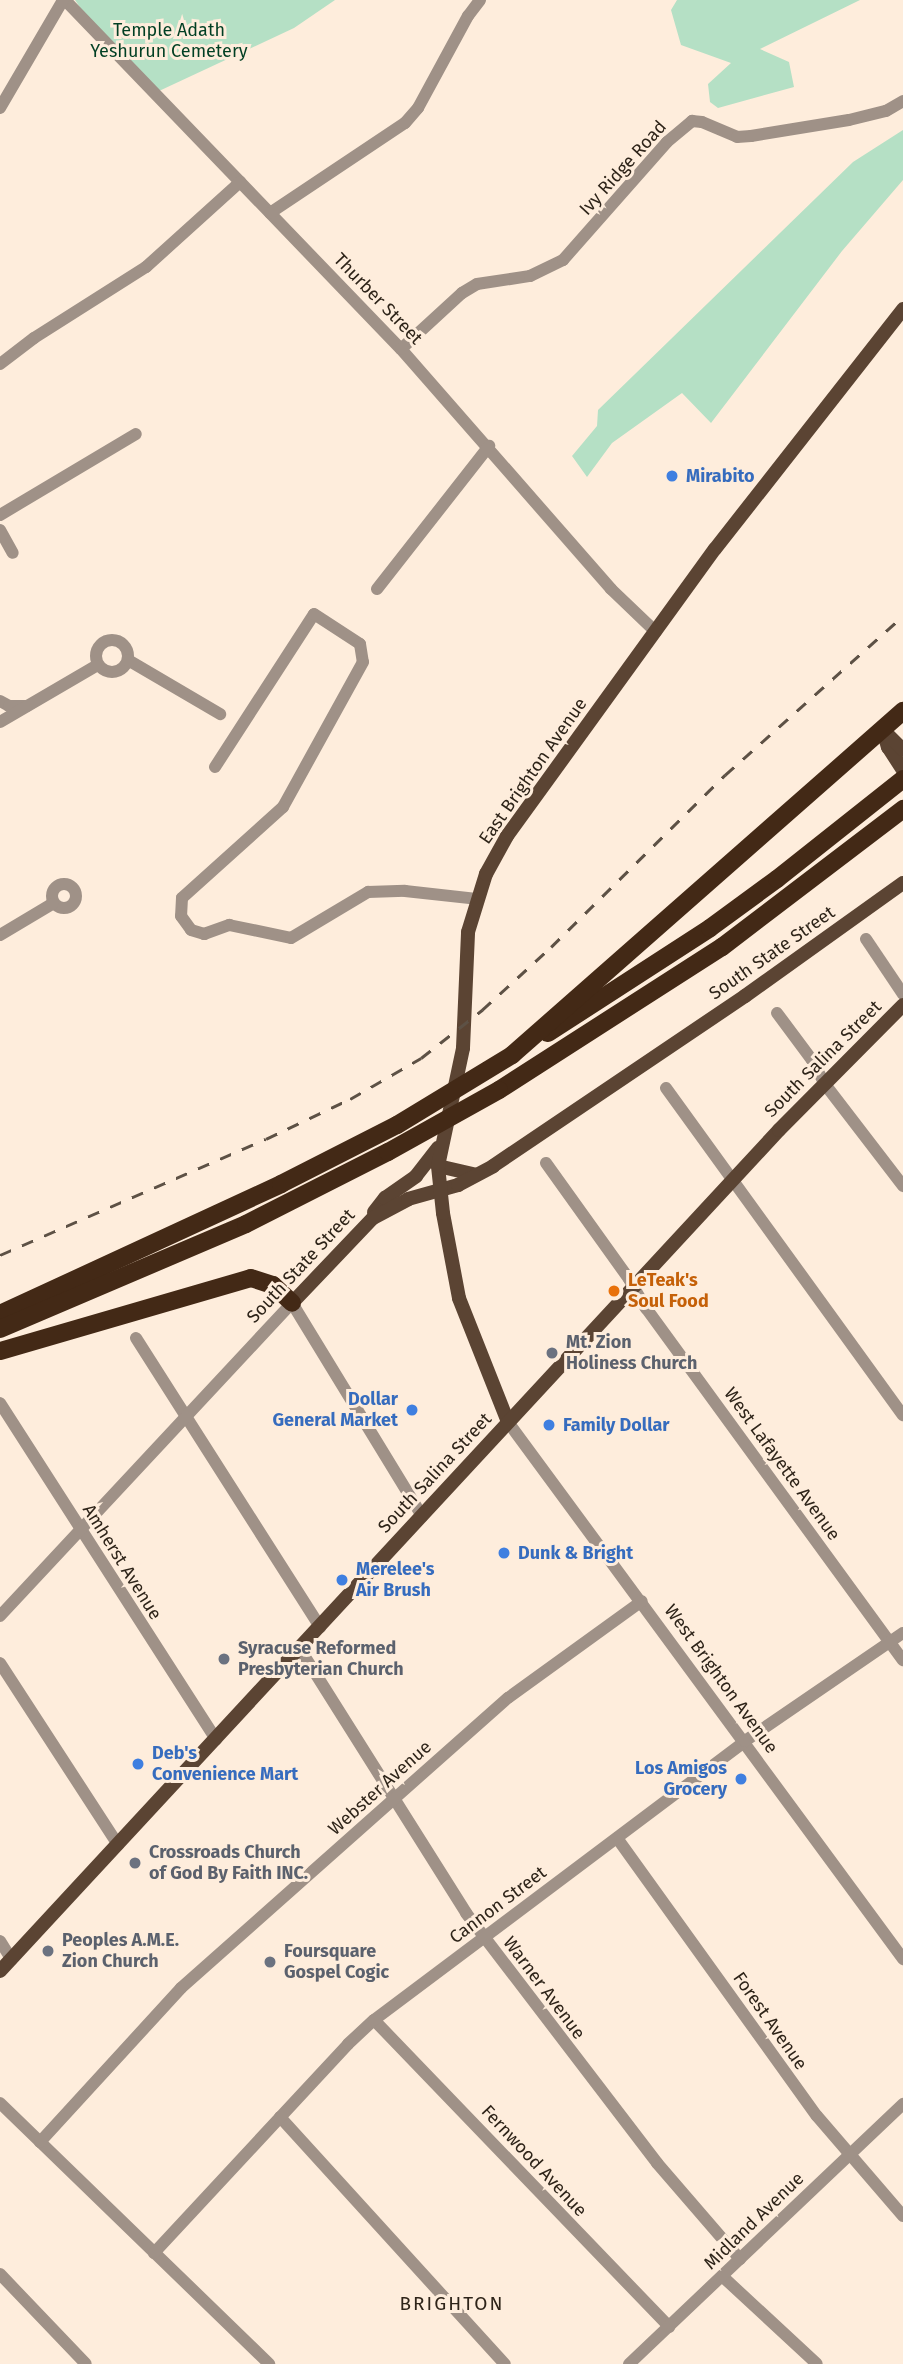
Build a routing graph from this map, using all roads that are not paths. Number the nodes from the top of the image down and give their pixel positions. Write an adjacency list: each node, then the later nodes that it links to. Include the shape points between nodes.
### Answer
1 (64, 0): 4 (street); 5 (street, Thurber Street)
2 (480, 0): 6 (street, via 405,123)
3 (903, 101): 8 (street, Ivy Ridge Road, via 886,111 849,120 737,137 692,121 667,142 563,260 530,276 477,284)
4 (0, 108)
5 (240, 181): 6 (street, Thurber Street); 9 (street, via 146,267)
6 (270, 213): 8 (street, Thurber Street)
7 (903, 309): 16 (main road, East Brighton Avenue, via 751,501)
8 (401, 349): 11 (street, Thurber Street)
9 (0, 364)
10 (136, 433): 12 (street)
11 (489, 446): 15 (street); 16 (street, Thurber Street, via 611,589)
12 (0, 515)
13 (0, 530): 14 (street)
14 (13, 553)
15 (377, 589)
16 (656, 632): 31 (main road, East Brighton Avenue, via 507,836)
17 (128, 660): 18 (street, via 116,671); 18 (street, via 126,645 109,640 100,645); 22 (street)
18 (96, 666): 20 (street)
19 (0, 701): 20 (street)
20 (27, 706): 23 (street)
21 (903, 711): 24 (highway)
22 (220, 714)
23 (0, 722)
24 (883, 730): 25 (main road); 27 (main road); 38 (highway)
25 (903, 750)
26 (215, 767): 31 (street, via 314,614 360,644 363,662 283,807 182,898 181,916 191,930 204,934 229,925 290,938 369,892)
27 (903, 770)
28 (903, 779): 38 (highway, via 710,928)
29 (903, 809): 52 (highway, bridge, via 722,947 499,1090 246,1224)
30 (903, 883): 44 (main road, South State Street, via 745,996)
31 (477, 899): 41 (main road, East Brighton Avenue, via 466,953 463,1048)
32 (52, 904): 33 (street)
33 (0, 935)
34 (866, 939): 35 (street)
35 (903, 994)
36 (903, 1005): 39 (main road, South Salina Street)
37 (777, 1013): 39 (street)
38 (512, 1055): 51 (highway, bridge, via 397,1125 281,1185)
39 (824, 1083): 45 (main road, South Salina Street); 46 (street)
40 (666, 1088): 45 (street)
41 (442, 1143): 43 (main road, East Brighton Avenue); 48 (main road, via 416,1176 385,1198)
42 (546, 1163): 49 (street, West Lafayette Avenue)
43 (438, 1166): 44 (main road); 47 (main road, East Brighton Avenue)
44 (476, 1175): 47 (main road, South State Street)
45 (732, 1182): 49 (main road, South Salina Street); 56 (street)
46 (903, 1186)
47 (440, 1191): 48 (main road, South State Street, via 389,1207); 58 (main road, East Brighton Avenue, via 459,1298)
48 (362, 1226): 50 (main road, South State Street)
49 (634, 1288): 58 (main road, South Salina Street); 65 (street, West Lafayette Avenue)
50 (292, 1303): 54 (highway, via 272,1285 251,1278); 57 (street, South State Street); 59 (street)
51 (0, 1314)
52 (0, 1329)
53 (136, 1338): 57 (street)
54 (0, 1351)
55 (0, 1403): 60 (street, Amherst Avenue)
56 (903, 1415)
57 (186, 1417): 60 (street, South State Street); 63 (street)
58 (508, 1422): 59 (main road, South Salina Street); 61 (street, West Brighton Avenue)
59 (422, 1516): 63 (main road, South Salina Street)
60 (81, 1529): 62 (street, South State Street); 69 (street, Amherst Avenue)
61 (642, 1601): 70 (street, West Brighton Avenue); 71 (street, Webster Avenue, via 530,1680)
62 (0, 1616)
63 (320, 1627): 66 (main road, South Salina Street)
64 (903, 1633): 65 (street, Cannon Street)
65 (890, 1642): 67 (street, West Lafayette Avenue); 70 (street, Cannon Street)
66 (300, 1649): 69 (main road, South Salina Street); 71 (street, Warner Avenue)
67 (903, 1660)
68 (0, 1663): 73 (street)
69 (216, 1740): 73 (main road, South Salina Street)
70 (745, 1741): 72 (street, Cannon Street); 76 (street, West Brighton Avenue)
71 (395, 1798): 74 (street, Warner Avenue); 83 (street, Webster Avenue, via 181,1988)
72 (617, 1838): 74 (street, Cannon Street); 84 (street, Forest Avenue)
73 (118, 1845): 77 (main road, South Salina Street)
74 (484, 1938): 79 (street, Cannon Street); 87 (street, Warner Avenue, via 657,2164)
75 (0, 1941): 77 (street)
76 (903, 1959)
77 (12, 1960): 78 (main road, South Salina Street)
78 (0, 1972)
79 (374, 2020): 82 (street, Cannon Street); 90 (street, Fernwood Avenue)
80 (0, 2103): 83 (street)
81 (903, 2104): 84 (street, Midland Avenue)
82 (280, 2117): 86 (street, Cannon Street); 93 (street)
83 (40, 2142): 86 (street)
84 (848, 2156): 85 (street, Forest Avenue); 87 (street, Midland Avenue)
85 (903, 2216)
86 (154, 2253): 92 (street)
87 (740, 2259): 89 (street, Midland Avenue)
88 (0, 2274): 91 (street)
89 (722, 2276): 90 (street, Midland Avenue); 95 (street)
90 (668, 2327): 94 (street, Midland Avenue)
91 (86, 2364)
92 (269, 2364)
93 (505, 2364)
94 (629, 2364)
95 (817, 2364)

